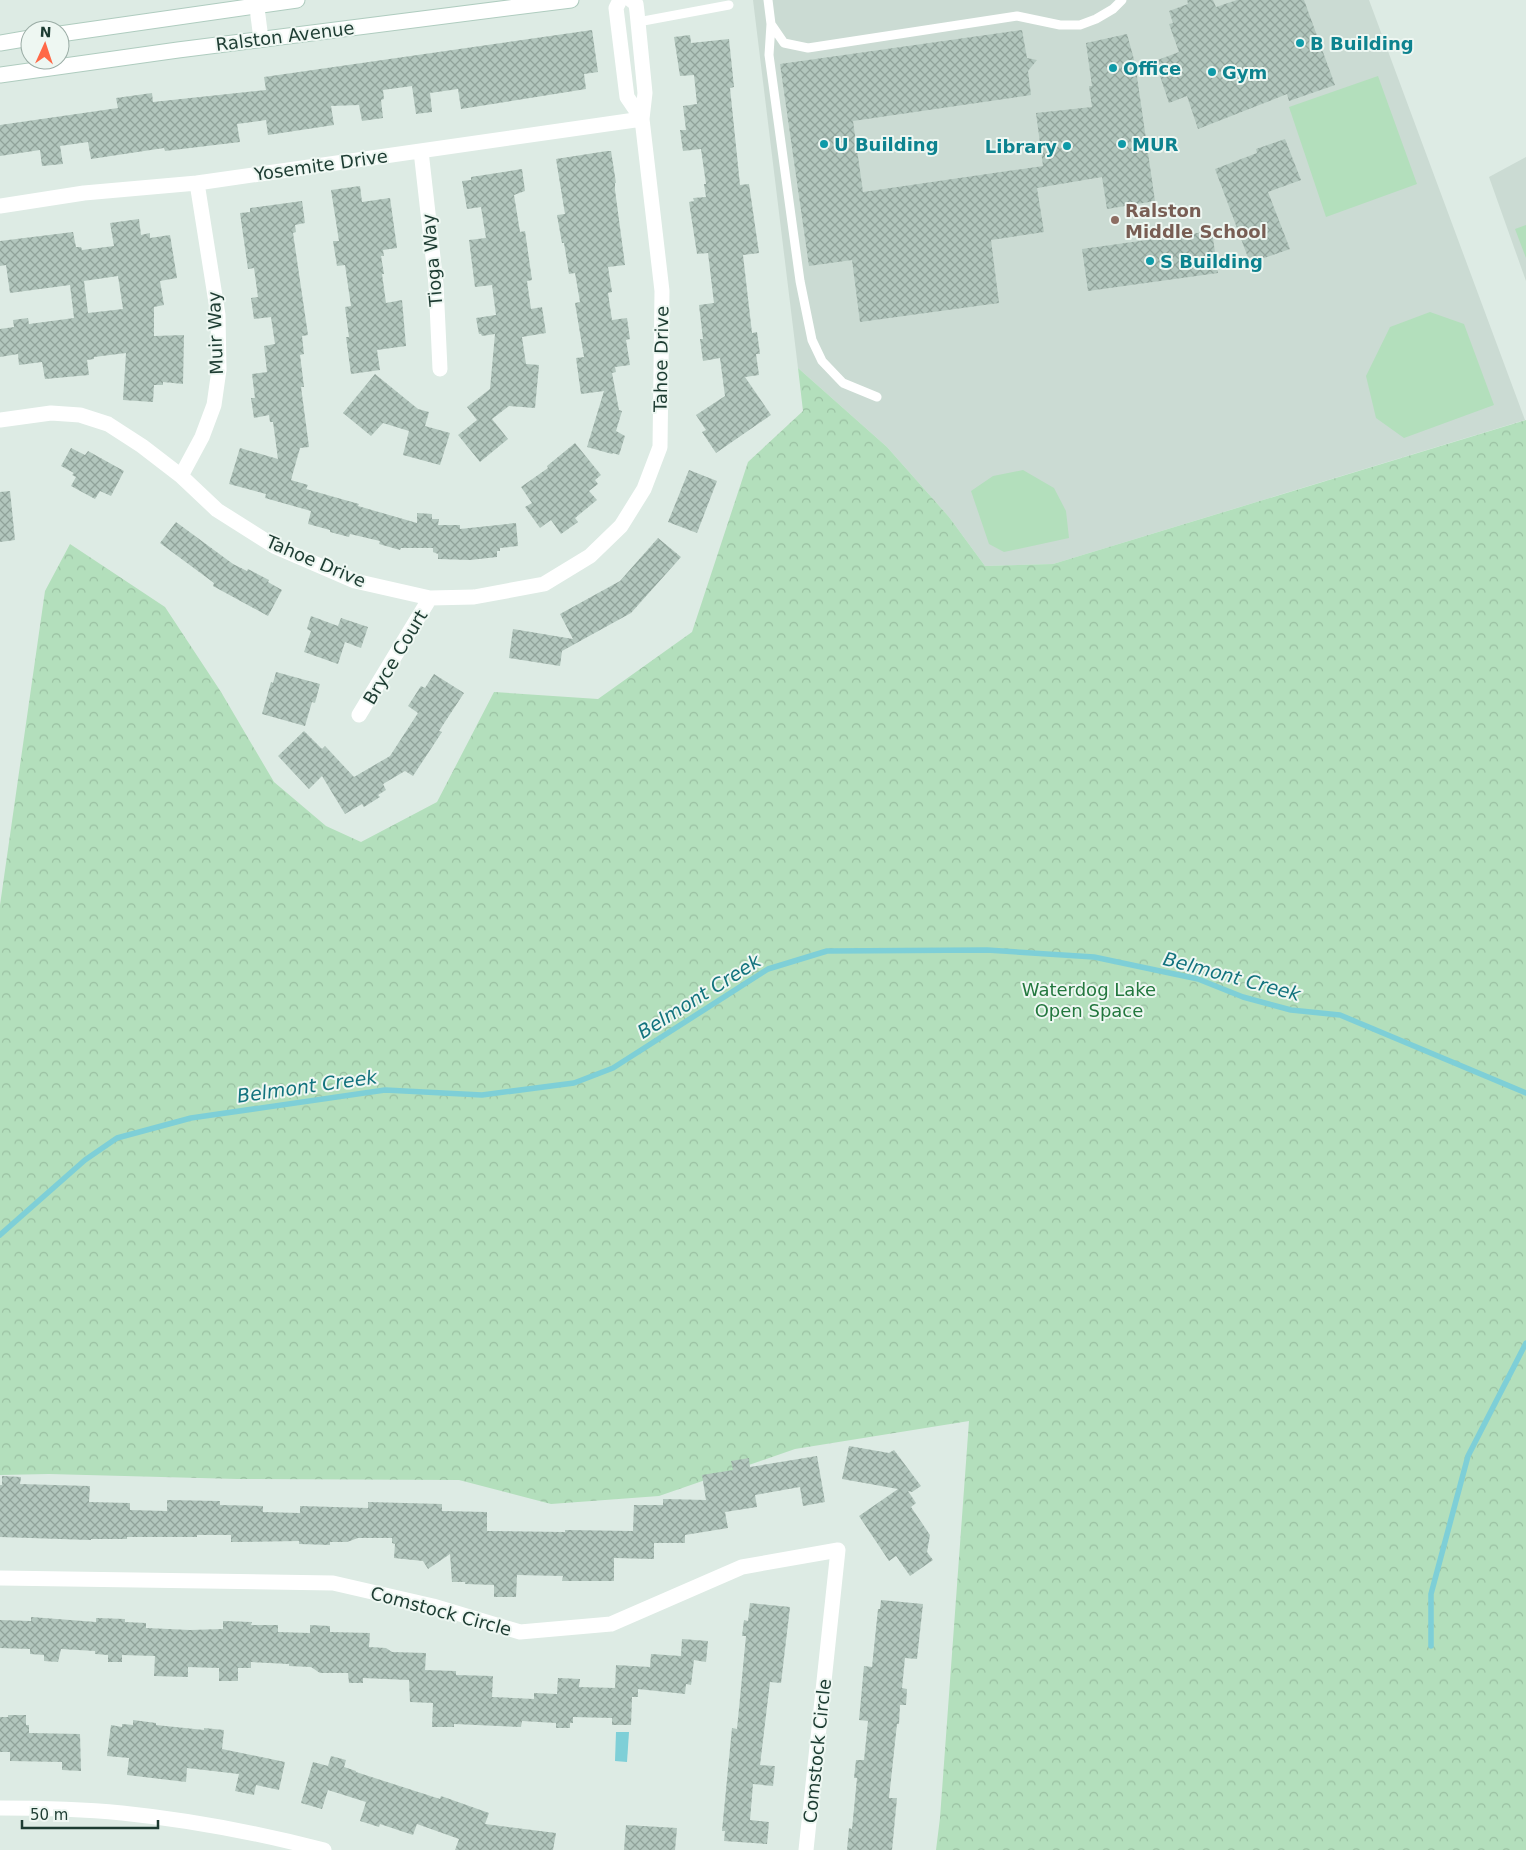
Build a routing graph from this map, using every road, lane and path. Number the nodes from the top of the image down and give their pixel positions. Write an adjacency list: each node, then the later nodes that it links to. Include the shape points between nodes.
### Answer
1 (297, 0): 7 (street, Ralston Avenue)
2 (571, 0): 13 (street, Ralston Avenue)
3 (620, 0): 16 (street, Tahoe Drive, via 616,8 627,97)
4 (631, 0): 9 (street, Tahoe Drive, via 636,4)
5 (768, 0): 10 (lane)
6 (1122, 0): 10 (lane, via 1096,20 1080,25 1060,25 1018,16 808,48 784,43)
7 (256, 3): 11 (street, Ralston Avenue); 13 (street)
8 (729, 5): 9 (lane)
9 (638, 22): 16 (street, Tahoe Drive, via 646,93)
10 (771, 24): 21 (lane, via 769,55 800,281 812,340 822,361 843,383)
11 (70, 32)
12 (20, 39): 14 (street)
13 (261, 39): 15 (street, Ralston Avenue)
14 (0, 42)
15 (0, 75)
16 (642, 119): 17 (street, Yosemite Drive); 24 (street, Tahoe Drive, via 662,291 660,447 644,489 621,526 590,556 544,584 474,597)
17 (421, 151): 18 (street, Yosemite Drive); 20 (street, Tioga Way, via 436,284)
18 (197, 183): 19 (street, Yosemite Drive, via 84,193); 23 (street, Muir Way, via 218,315 219,370 214,405 202,437)
19 (0, 206)
20 (440, 369)
21 (877, 397)
22 (0, 420): 23 (street, Tahoe Drive, via 51,413 80,415 108,424)
23 (181, 476): 24 (street, Tahoe Drive, via 217,510 274,546 355,581)
24 (430, 598): 25 (street, Bryce Court)
25 (359, 716)
26 (0, 1578): 29 (street, Comstock Circle, via 333,1582 433,1606 520,1632 611,1624 742,1567 838,1550)
27 (0, 1808): 28 (street, via 131,1814 211,1825)
28 (324, 1850)
29 (806, 1850)

